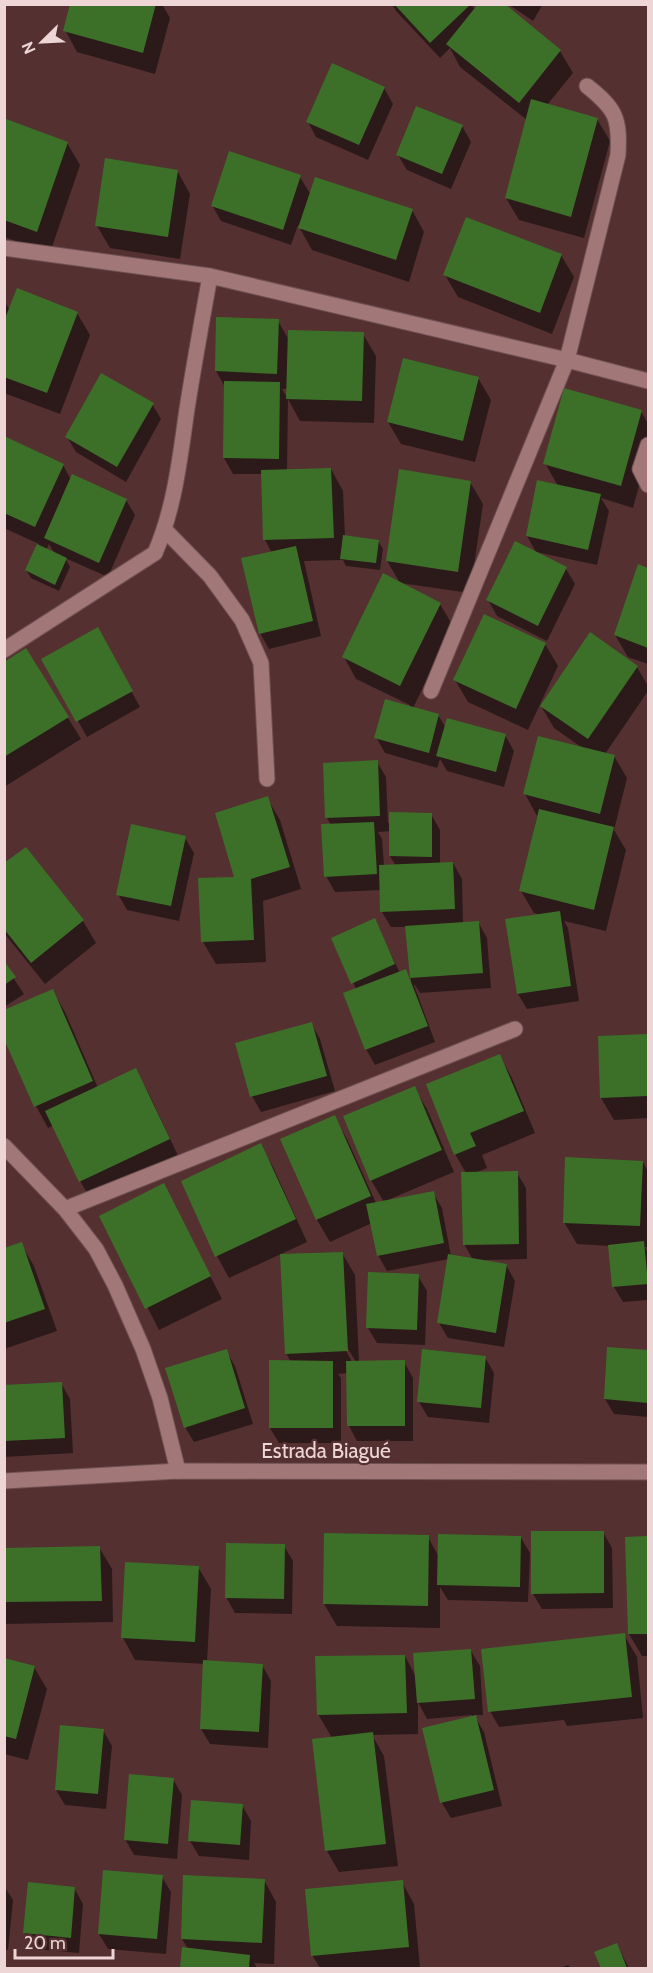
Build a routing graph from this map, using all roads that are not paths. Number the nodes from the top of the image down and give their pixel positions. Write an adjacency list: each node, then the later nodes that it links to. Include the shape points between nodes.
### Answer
1 (587, 86): 4 (street, via 615,114 618,155)
2 (4, 248): 3 (street)
3 (210, 276): 4 (street); 8 (street)
4 (567, 360): 5 (street); 10 (street)
5 (648, 381)
6 (648, 445): 7 (street, via 640,469)
7 (648, 485)
8 (165, 530): 9 (street, via 155,553); 11 (street, via 210,576 236,611 261,663)
9 (4, 650)
10 (431, 691)
11 (267, 779)
12 (515, 1029): 14 (street)
13 (4, 1146): 14 (street)
14 (65, 1209): 15 (street, via 96,1249 116,1285 157,1389)
15 (178, 1471): 16 (street, Estrada Biagué); 17 (street, Estrada Biagué)
16 (648, 1472)
17 (4, 1481)

